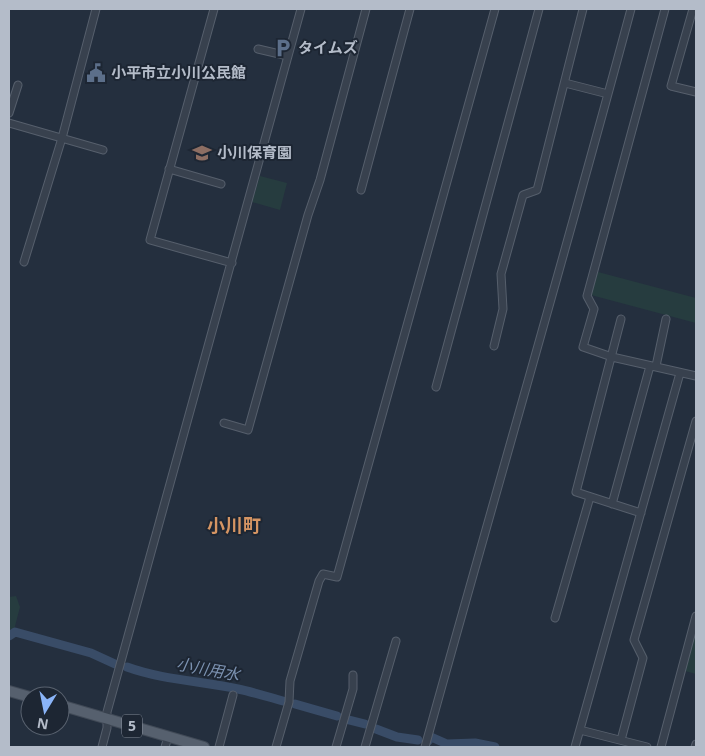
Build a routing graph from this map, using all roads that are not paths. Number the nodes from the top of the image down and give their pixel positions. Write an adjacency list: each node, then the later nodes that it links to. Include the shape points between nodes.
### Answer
1 (96, 9): 20 (street)
2 (214, 9): 22 (street)
3 (301, 9): 13 (street)
4 (366, 9): 36 (street, via 248,430)
5 (410, 9): 24 (street, via 371,164)
6 (495, 9): 54 (street, via 337,577 323,574 319,581 290,681 289,702)
7 (539, 9): 34 (street)
8 (583, 9): 14 (street)
9 (631, 9): 17 (street)
10 (665, 9): 30 (street, via 587,296 594,309 583,348)
11 (693, 9): 16 (street, via 671,86)
12 (258, 49): 13 (street)
13 (288, 56): 26 (street)
14 (565, 83): 17 (street); 29 (street, via 537,190 523,195 501,274 503,309)
15 (18, 86): 18 (street)
16 (696, 92)
17 (608, 94): 57 (street)
18 (9, 113)
19 (9, 123): 20 (street)
20 (62, 138): 21 (street); 25 (street)
21 (103, 150)
22 (169, 169): 23 (street); 26 (street, via 150,240)
23 (221, 184)
24 (361, 190)
25 (24, 262)
26 (232, 263): 46 (street)
27 (621, 319): 30 (street)
28 (666, 319): 31 (street)
29 (494, 346)
30 (612, 357): 31 (street); 37 (street, via 576,492)
31 (653, 366): 32 (street); 38 (street)
32 (680, 374): 33 (street); 39 (street)
33 (696, 376)
34 (436, 387)
35 (696, 421): 49 (street, via 634,640 643,658)
36 (224, 424)
37 (590, 497): 38 (street); 41 (street)
38 (612, 504): 39 (street)
39 (641, 513): 47 (street)
40 (696, 616): 60 (street)
41 (555, 618)
42 (396, 641): 56 (street)
43 (353, 675): 55 (street, via 353,689)
44 (233, 695): 53 (street)
45 (70, 709): 46 (main road, 5)
46 (106, 718): 48 (main road, 5); 50 (street)
47 (580, 730): 49 (street); 58 (street)
48 (168, 737): 51 (street); 52 (main road, 5)
49 (621, 740): 59 (street)
50 (102, 747)
51 (165, 747)
52 (201, 747)
53 (219, 747)
54 (276, 747)
55 (336, 747)
56 (365, 747)
57 (425, 747)
58 (575, 747)
59 (647, 747)
60 (661, 747)

